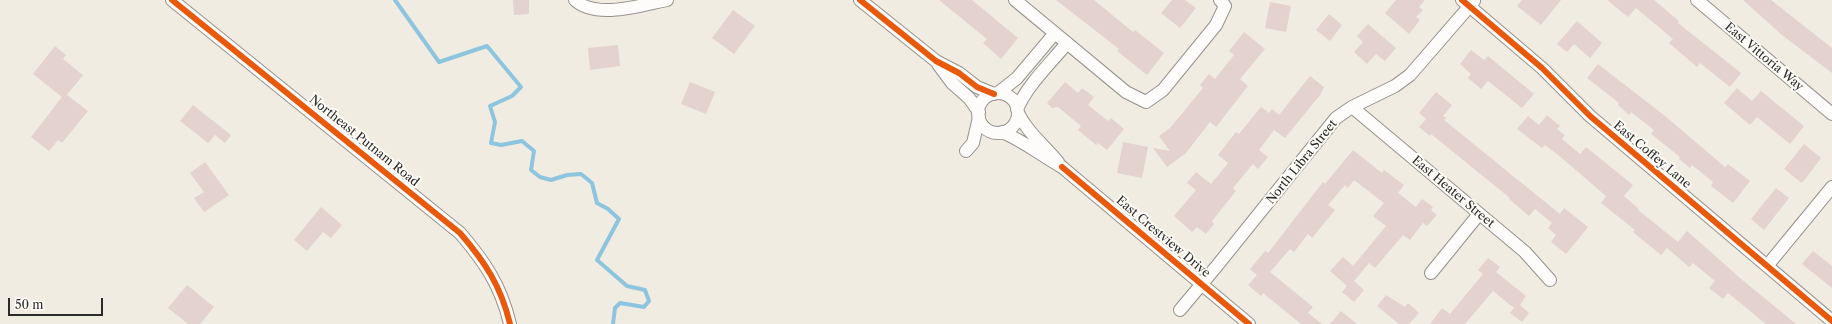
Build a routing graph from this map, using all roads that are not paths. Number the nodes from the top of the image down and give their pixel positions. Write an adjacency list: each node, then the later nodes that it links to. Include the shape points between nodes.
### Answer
1 (172, 0): 27 (street, Northeast Putnam Road, via 460,233 481,258 496,283)
2 (575, 0): 3 (street, via 596,10 615,10)
3 (667, 0)
4 (860, 0): 11 (street)
5 (1015, 0): 9 (street)
6 (1220, 0): 10 (street, via 1225,6 1216,25 1163,90 1146,102 1126,92)
7 (1697, 0): 15 (street, East Vittoria Way)
8 (1469, 2): 13 (street, North Libra Street, via 1410,76); 21 (street, East Coffey Lane, via 1542,68 1590,116)
9 (1055, 33): 10 (street); 12 (street, via 1017,78)
10 (1067, 43): 14 (street, via 1022,97)
11 (936, 61): 12 (street, via 959,73 977,88); 16 (street, via 952,82 969,98)
12 (996, 93): 14 (street, via 1011,98); 16 (street, via 983,100)
13 (1352, 107): 20 (street, East Heater Street); 24 (street, North Libra Street, via 1336,118)
14 (1018, 111): 17 (street, via 1013,125); 18 (street, East Crestview Drive, via 1027,129 1042,142)
15 (1832, 114)
16 (979, 115): 17 (street, via 986,128); 17 (street, via 969,147)
17 (1000, 132): 18 (street, East Crestview Drive, via 1018,139)
18 (1062, 167): 24 (street, East Crestview Drive)
19 (1832, 187): 21 (street)
20 (1480, 214): 22 (street); 23 (street, East Heater Street, via 1530,257)
21 (1767, 266): 26 (street, East Coffey Lane)
22 (1431, 273)
23 (1550, 280)
24 (1202, 284): 25 (street, North Libra Street); 28 (street, East Crestview Drive)
25 (1180, 310)
26 (1832, 321)
27 (510, 324)
28 (1249, 324)

